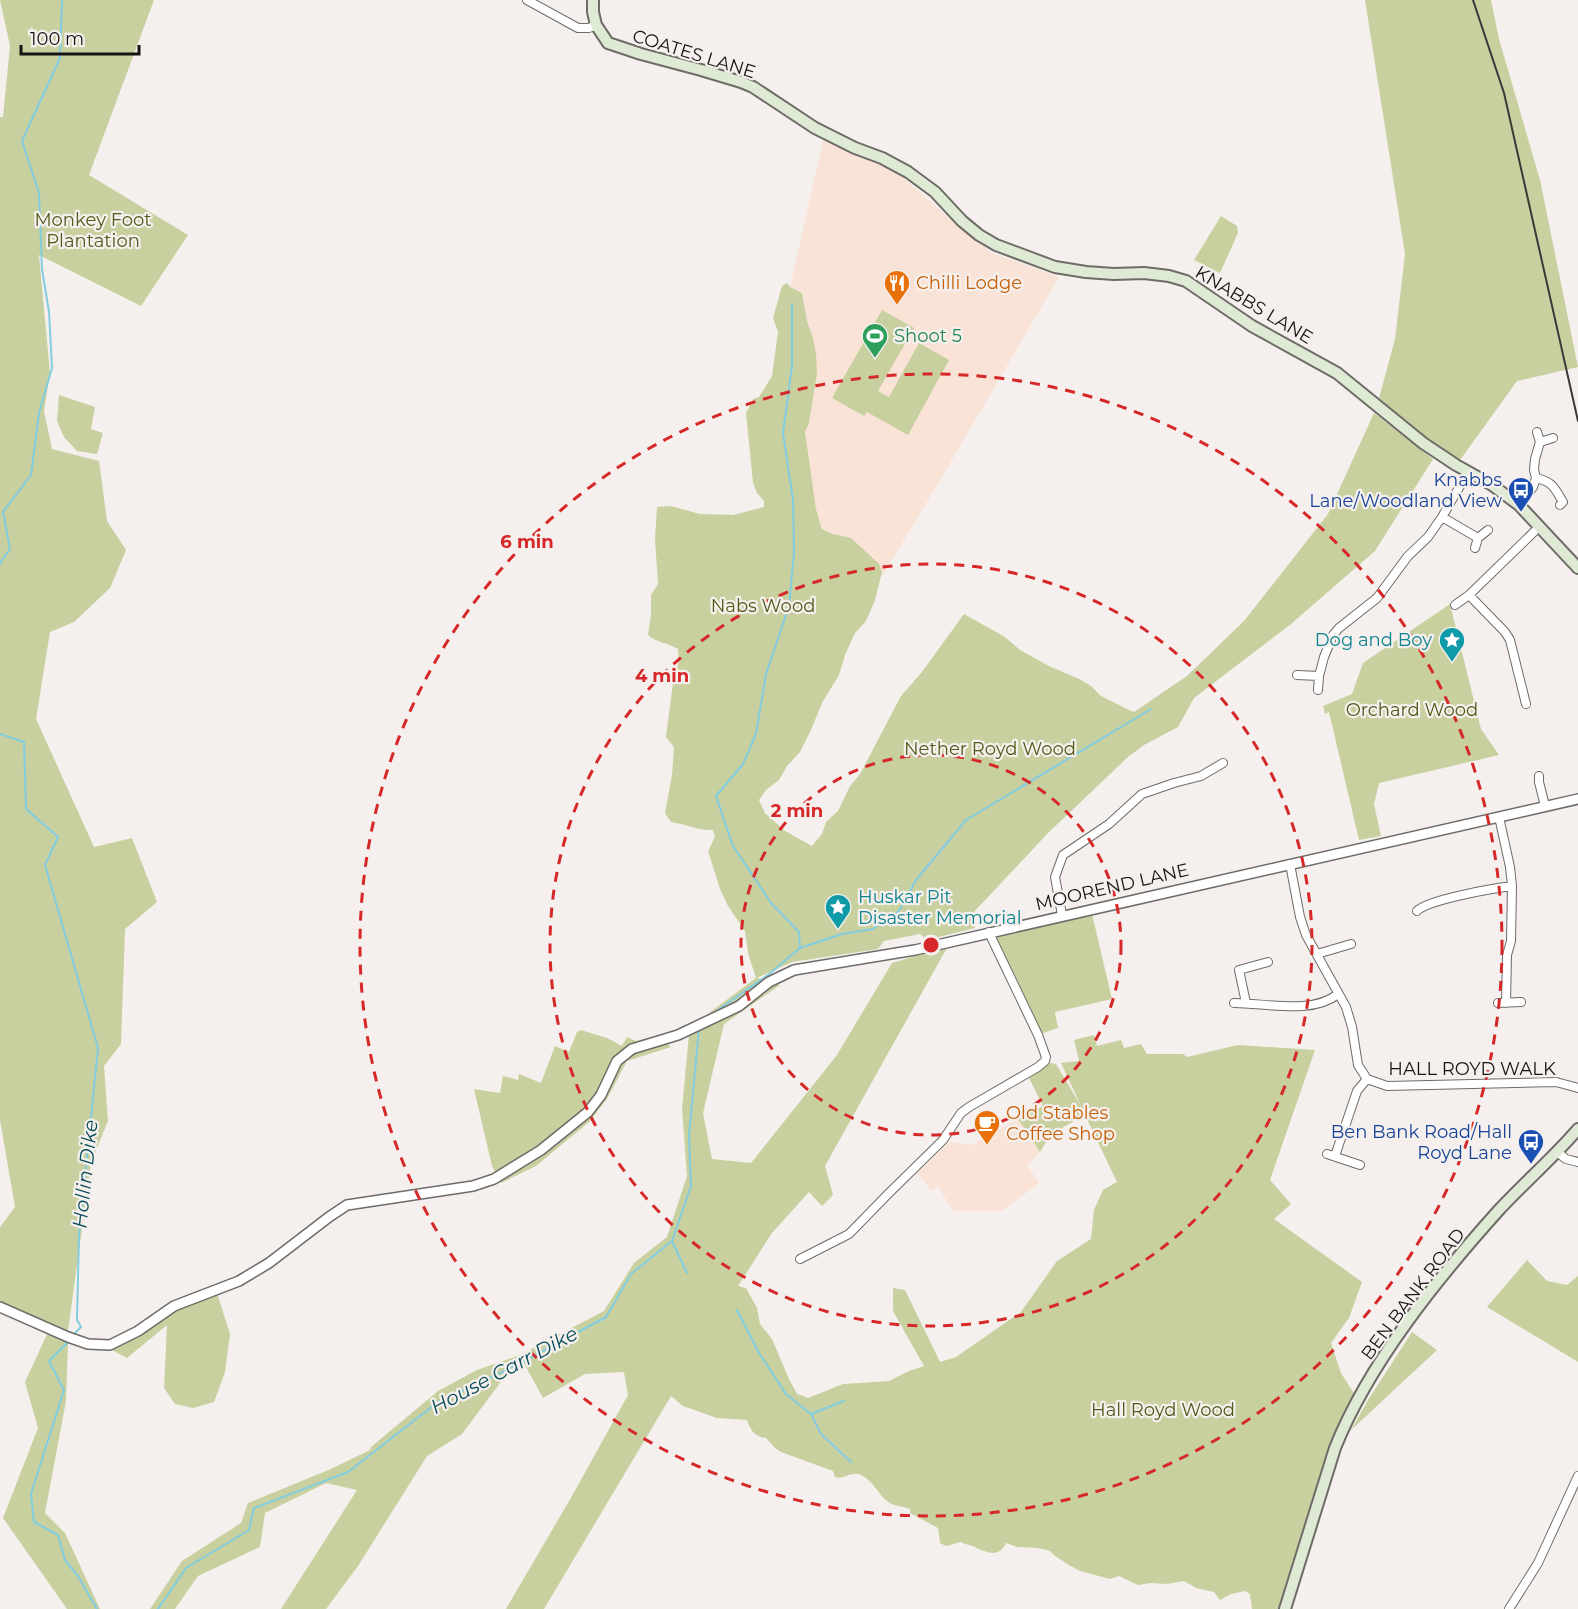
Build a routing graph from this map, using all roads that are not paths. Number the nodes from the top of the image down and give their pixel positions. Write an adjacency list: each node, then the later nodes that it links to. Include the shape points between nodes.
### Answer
1 (526, 0): 3 (street, via 579,28)
2 (593, 0): 3 (main road)
3 (596, 25): 4 (main road, COATES LANE, via 614,46 741,82)
4 (809, 124): 8 (main road, KNABBS LANE, via 908,172 935,192 962,222 996,245 1054,267 1144,273 1186,281 1252,326 1337,373 1423,443)
5 (1537, 432): 7 (street)
6 (1552, 438): 7 (street)
7 (1540, 442): 9 (street, via 1535,459)
8 (1468, 472): 10 (main road, KNABBS LANE); 12 (street)
9 (1536, 478): 10 (street); 11 (street, via 1553,486 1563,502)
10 (1519, 505): 13 (main road, KNABBS LANE)
11 (1560, 505)
12 (1442, 517): 15 (street); 21 (street, via 1377,598 1339,628 1329,643)
13 (1539, 527): 17 (main road, KNABBS LANE); 18 (street)
14 (1488, 530): 15 (street)
15 (1478, 538): 16 (street)
16 (1475, 548)
17 (1578, 568)
18 (1469, 595): 19 (street); 23 (street, via 1510,640)
19 (1455, 605)
20 (1297, 675): 21 (street)
21 (1319, 675): 22 (street)
22 (1318, 690)
23 (1526, 704)
24 (1223, 763): 32 (street, via 1201,776 1142,794 1109,824 1063,855 1055,877)
25 (1539, 776): 27 (street)
26 (1578, 799): 27 (street, MOOREND LANE)
27 (1545, 806): 28 (street, MOOREND LANE)
28 (1499, 817): 29 (street, MOOREND LANE); 30 (street)
29 (1290, 864): 32 (street, MOOREND LANE); 35 (street, HALL ROYD WALK, via 1300,917)
30 (1512, 886): 31 (street, via 1438,901); 38 (street, via 1511,940 1502,1003)
31 (1417, 912)
32 (1062, 915): 33 (street, MOOREND LANE)
33 (989, 932): 47 (street, via 1038,1035 1045,1061 961,1113 943,1140 849,1234); 48 (street, MOOREND LANE, via 794,970 770,982 739,1006 678,1035 632,1049 617,1061 588,1112 541,1150 494,1179 473,1186 347,1205 239,1281 174,1306 110,1345 72,1339)
34 (1351, 943): 35 (street)
35 (1317, 954): 37 (street, HALL ROYD WALK)
36 (1268, 962): 40 (street, via 1239,970)
37 (1338, 994): 40 (street, via 1306,1006); 41 (street, HALL ROYD WALK, via 1350,1018 1358,1065)
38 (1521, 1002)
39 (1234, 1003): 40 (street)
40 (1246, 1003)
41 (1367, 1079): 42 (street, HALL ROYD WALK, via 1387,1086 1556,1082); 45 (street, HALL ROYD WALK, via 1357,1091 1331,1155)
42 (1578, 1088)
43 (1578, 1129): 44 (main road, BEN BANK ROAD)
44 (1557, 1152): 46 (street); 50 (main road, BEN BANK ROAD, via 1500,1209 1447,1272 1360,1396 1331,1459)
45 (1356, 1161)
46 (1578, 1162)
47 (800, 1258)
48 (0, 1307)
49 (1578, 1476): 51 (street, via 1538,1563)
50 (1285, 1609)
51 (1509, 1609)

